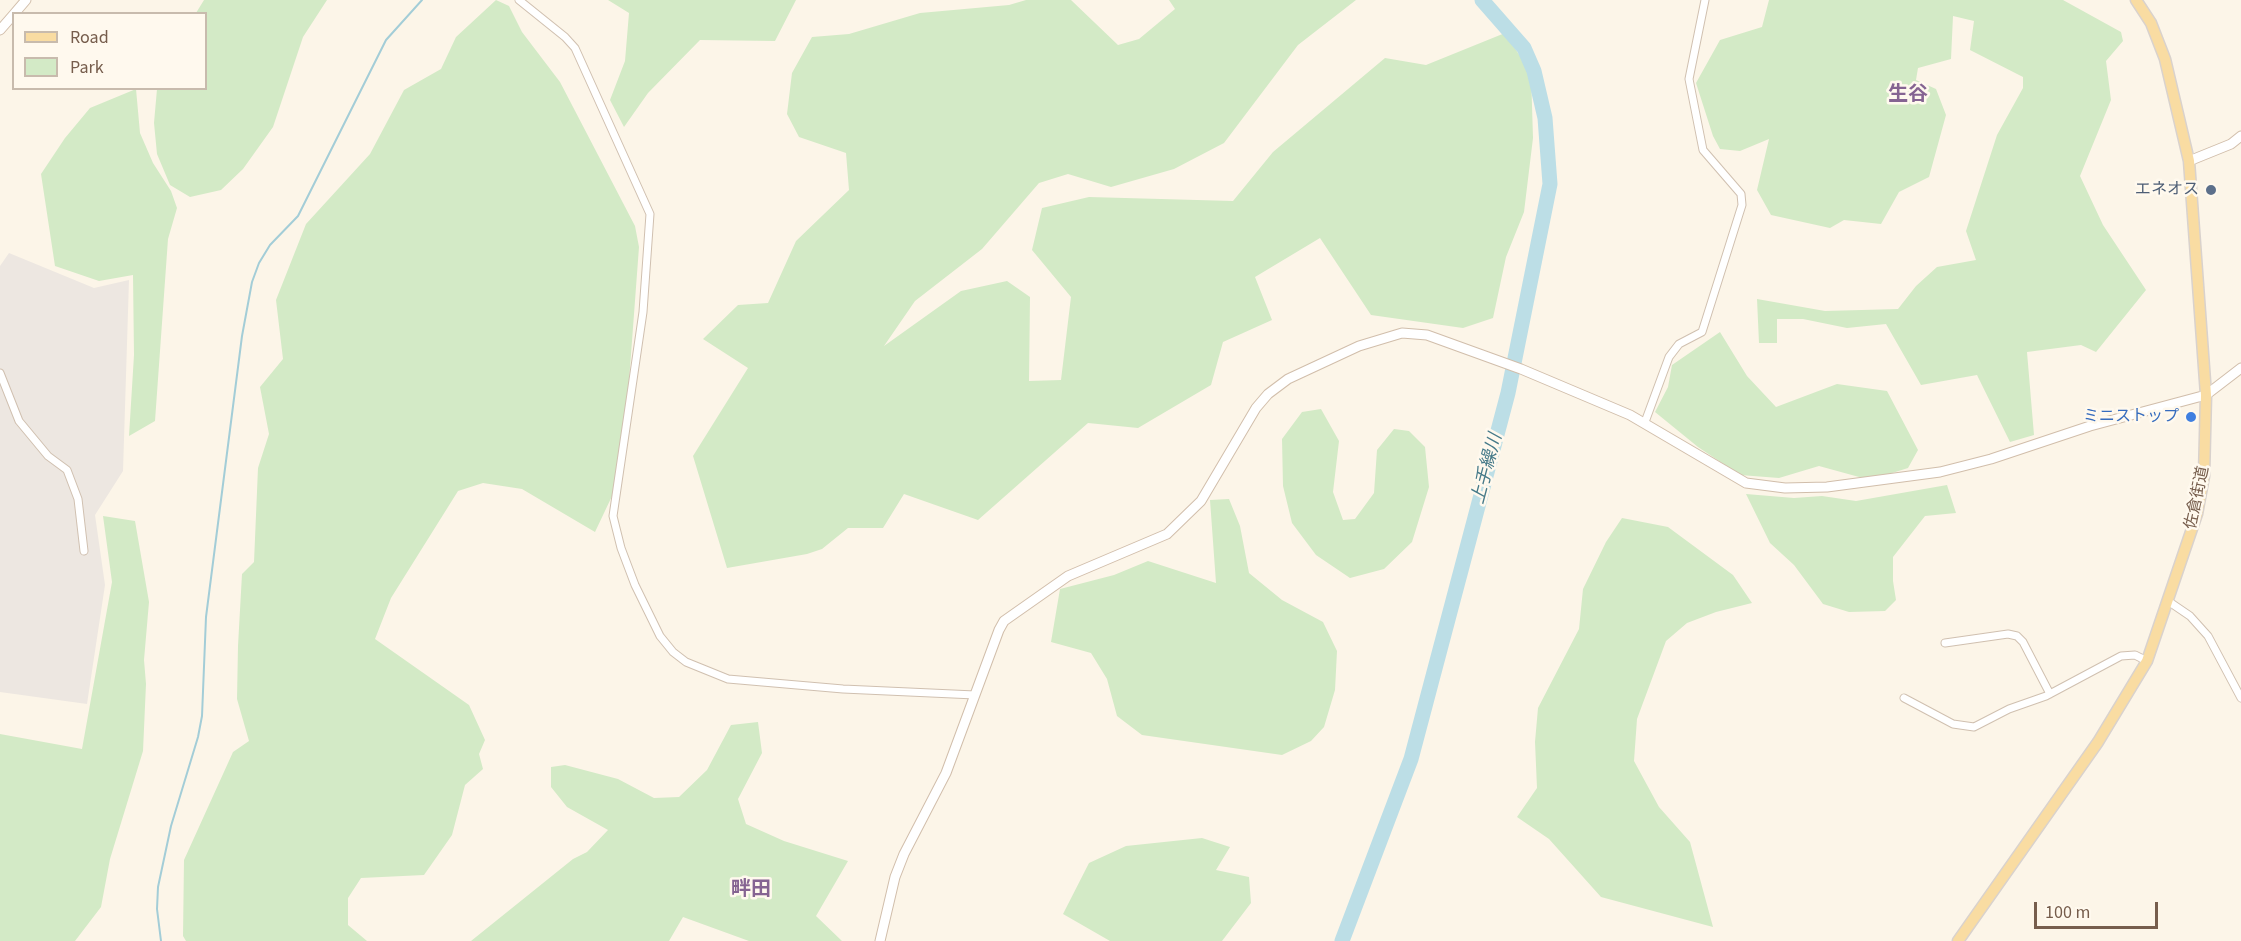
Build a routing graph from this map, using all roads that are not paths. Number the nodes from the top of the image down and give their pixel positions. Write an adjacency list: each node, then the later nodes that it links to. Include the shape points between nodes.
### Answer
1 (26, 0): 5 (street)
2 (519, 0): 19 (street, via 566,37 574,48 650,214 643,312 613,516 635,585 660,636 686,662 728,679)
3 (1705, 0): 13 (street, via 1689,79 1703,150 1741,194 1742,205 1702,332 1679,344 1669,357)
4 (2136, 0): 9 (main road, 佐倉街道, via 2151,23 2165,59)
5 (16, 12)
6 (12, 16): 7 (street)
7 (0, 30)
8 (2241, 136): 9 (street)
9 (2190, 160): 12 (main road, 佐倉街道)
10 (2241, 368): 12 (street)
11 (0, 373): 14 (street, via 19,421 48,456 67,470 78,500)
12 (2206, 395): 13 (street, via 1940,472 1827,487 1785,488 1746,483); 15 (main road, 佐倉街道, via 2204,476 2197,514)
13 (1645, 422): 19 (street, via 1427,335 1402,333 1359,346 1288,379 1257,408 1212,486 1167,534 1068,576 1004,621)
14 (84, 550)
15 (2168, 601): 17 (main road, 佐倉街道); 21 (street, via 2190,616 2208,636)
16 (1945, 643): 18 (street, via 2016,636 2023,642)
17 (2147, 661): 18 (street, via 2135,655 2121,656); 23 (main road, 佐倉街道, via 2098,742)
18 (2050, 694): 20 (street, via 1974,727 1953,724)
19 (975, 695): 22 (street, via 946,773 895,877)
20 (1904, 698)
21 (2241, 698)
22 (880, 941)
23 (1958, 941)

